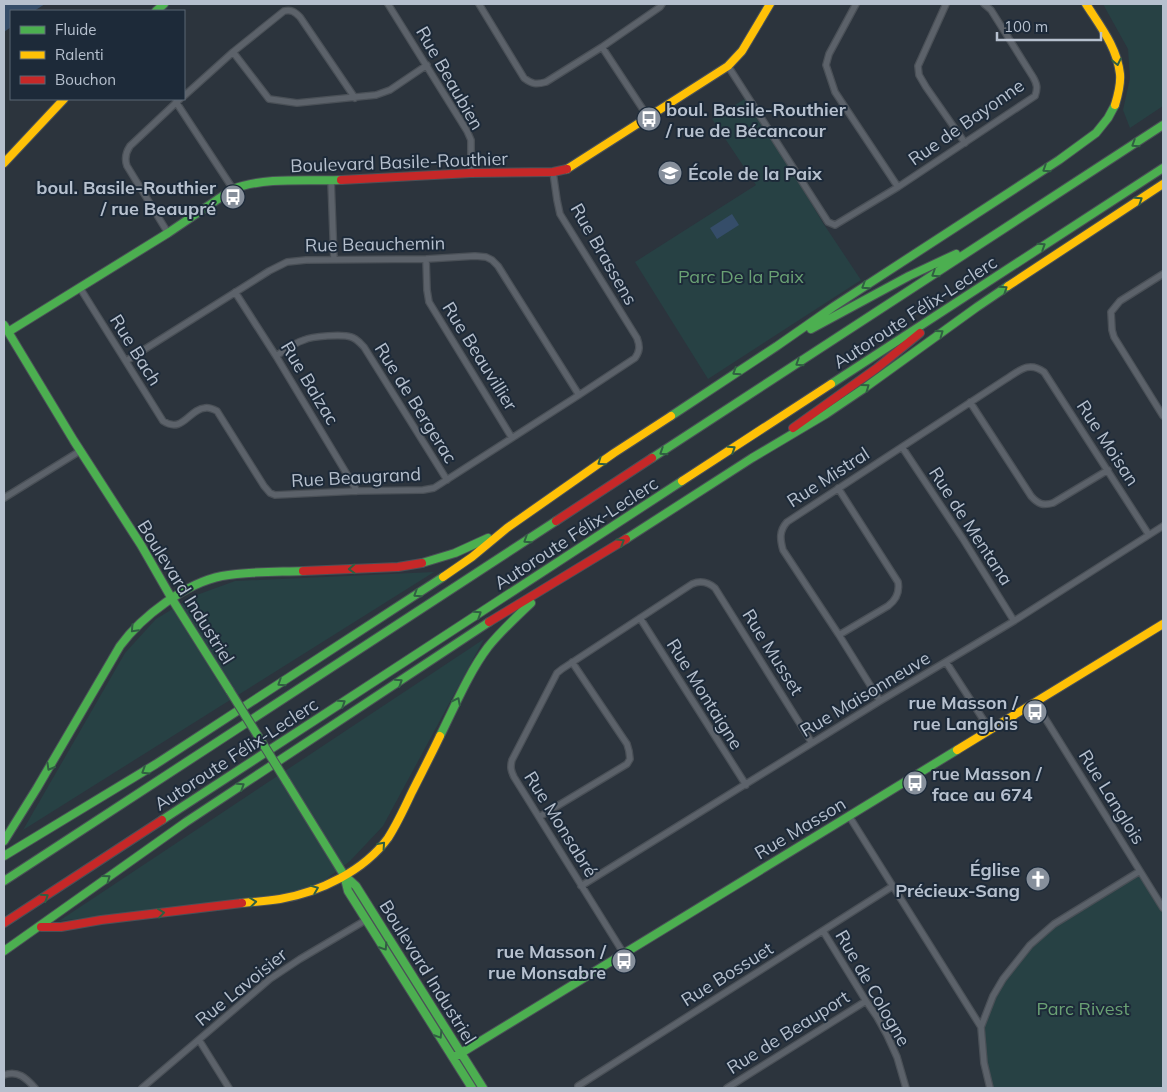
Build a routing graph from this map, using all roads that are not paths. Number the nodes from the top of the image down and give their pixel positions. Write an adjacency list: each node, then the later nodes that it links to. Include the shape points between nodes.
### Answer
1 (388, 4): 11 (street, Rue Beaubien)
2 (479, 4): 9 (street, via 524,78 531,83 546,82)
3 (662, 4): 9 (street)
4 (770, 4): 12 (main road, Boulevard Basile-Routhier, via 742,51)
5 (856, 4): 26 (street, via 826,65 835,92)
6 (946, 4): 19 (street, via 920,59 919,75)
7 (984, 4): 19 (street, Rue de Bayonne, via 1033,77 1037,91 1035,96)
8 (1086, 4): 37 (main road, one-way to 37, via 1111,43 1120,75 1115,105 1100,128 1059,160)
9 (602, 47): 17 (street)
10 (233, 52): 13 (street); 14 (street, via 269,98 297,103); 14 (street, via 284,11 296,12)
11 (427, 65): 14 (street, via 390,90 376,96); 23 (street, Rue Beaubien, via 471,140)
12 (728, 66): 17 (main road, Boulevard Basile-Routhier); 26 (street, Rue de Bayonne, via 828,222 839,224)
13 (185, 95)
14 (355, 98)
15 (63, 100): 20 (main road)
16 (178, 100): 27 (street); 28 (street, via 130,146 125,157 127,166)
17 (648, 117): 22 (main road, Boulevard Basile-Routhier, via 566,169)
18 (1163, 126): 29 (main road, Autoroute Félix-Leclerc, one-way to 29)
19 (965, 143): 26 (street, Rue de Bayonne)
20 (4, 163)
21 (1163, 168): 35 (main road, Autoroute Félix-Leclerc, one-way to 21)
22 (553, 172): 23 (main road, Boulevard Basile-Routhier); 38 (street, Rue Brassens, via 560,214)
23 (471, 173): 24 (main road, Boulevard Basile-Routhier)
24 (331, 180): 27 (main road, Boulevard Basile-Routhier, via 264,182); 31 (street)
25 (1163, 184): 49 (main road, one-way to 25, via 809,425 970,312)
26 (898, 188)
27 (233, 189): 28 (main road, Boulevard Basile-Routhier)
28 (168, 233): 33 (main road, Boulevard Basile-Routhier)
29 (991, 238): 37 (main road, via 909,276); 78 (main road, Autoroute Félix-Leclerc, one-way to 78)
30 (426, 259): 31 (street, Rue Beauchemin); 42 (street, Rue Beauchemin, via 475,256 492,260); 46 (street, Rue Beauvillier, via 429,302)
31 (334, 260): 34 (street, Rue Beauchemin, via 287,262)
32 (1163, 274): 44 (street, via 1120,301 1112,312 1112,330)
33 (80, 288): 36 (main road, Boulevard Basile-Routhier); 40 (street, Rue Bach)
34 (235, 292): 39 (street, Rue Balzac); 40 (street, Rue Beauchemin)
35 (972, 292): 49 (main road, via 877,368); 83 (main road, Autoroute Félix-Leclerc, one-way to 35)
36 (6, 328): 48 (main road, Boulevard Industriel)
37 (778, 346): 56 (main road, one-way to 56, via 614,453)
38 (640, 347): 42 (street, Rue Beaugrand, via 635,358)
39 (276, 356): 51 (street, Rue de Bergerac, via 304,339 343,335 357,340); 53 (street, Rue Balzac)
40 (126, 361): 45 (street, Rue Bach, via 160,418)
41 (1039, 368): 43 (street, Rue Mistral, via 1024,368); 50 (street, Rue Moisan)
42 (579, 395): 46 (street, Rue Beaugrand)
43 (970, 402): 47 (street, Rue Mistral); 50 (street, via 1036,502 1053,503)
44 (1163, 416)
45 (169, 425): 53 (street, Rue Beaugrand, via 180,423 202,408 217,411 264,486 275,495)
46 (512, 438): 51 (street, Rue Beaugrand)
47 (902, 447): 52 (street, Rue Mistral); 62 (street, Rue de Mentana)
48 (80, 450): 54 (street); 60 (main road, Boulevard Industriel)
49 (752, 458): 59 (main road, one-way to 49)
50 (1108, 470): 57 (street, Rue Moisan)
51 (447, 480): 53 (street, Rue Beaugrand, via 424,490)
52 (838, 488): 64 (street, Rue Mistral, via 787,522 781,530 780,541 782,550); 64 (street, via 899,588 894,602)
53 (357, 491)
54 (4, 496)
55 (1163, 526): 57 (street, Rue Maisonneuve)
56 (507, 528): 60 (main road, one-way to 60, via 468,549 428,563 233,574 206,580); 75 (main road, one-way to 75, via 445,576 186,745)
57 (1149, 535): 62 (street, Rue Maisonneuve)
58 (703, 582): 61 (street, Rue Monsabré, via 692,584); 70 (street, Rue Musset, via 715,588)
59 (552, 584): 77 (main road, one-way to 59, via 366,860 392,832 462,691 488,647 513,618); 84 (main road, one-way to 59, via 182,825)
60 (172, 598): 74 (main road, one-way to 74, via 144,618 123,641); 77 (main road, Boulevard Industriel, bridge)
61 (640, 618): 65 (street, Rue Monsabré); 71 (street, Rue Montaigne)
62 (1014, 621): 66 (street, Rue Maisonneuve)
63 (1163, 624): 68 (main road, Rue Masson)
64 (839, 635): 67 (street, Rue Mistral)
65 (572, 662): 73 (street, Rue Monsabré, via 554,677 510,765); 73 (street, via 626,744 630,759 627,764)
66 (946, 662): 67 (street, Rue Maisonneuve); 69 (street)
67 (880, 701): 70 (street, Rue Maisonneuve)
68 (1035, 702): 69 (main road, Rue Masson); 76 (street, Rue Langlois)
69 (990, 730): 72 (main road, Rue Masson)
70 (812, 743): 71 (street, Rue Maisonneuve)
71 (746, 785): 79 (street, Rue Maisonneuve)
72 (849, 816): 80 (street); 87 (main road, Rue Masson)
73 (539, 817): 79 (street, Rue Monsabré)
74 (4, 841)
75 (4, 856)
76 (1140, 871): 81 (street, Rue Langlois); 89 (street, via 1054,924 1030,945 1003,978)
77 (344, 875): 82 (main road, Boulevard Industriel, via 348,891); 84 (main road, one-way to 77, via 284,899); 91 (main road, Boulevard Industriel, via 356,886)
78 (4, 881)
79 (581, 886): 87 (street, Rue Monsabré)
80 (893, 886): 85 (street, Rue Bossuet); 89 (street)
81 (1163, 908)
82 (366, 920): 90 (street, Rue Lavoisier, via 270,979); 92 (main road, Boulevard Industriel, one-way to 92)
83 (4, 923)
84 (40, 928): 86 (main road)
85 (823, 931): 88 (street, Rue de Cologne); 94 (street, Rue Bossuet)
86 (4, 951)
87 (624, 954): 91 (main road, Rue Masson)
88 (866, 1001): 100 (street, Rue de Beauport); 101 (street, Rue de Cologne, via 893,1047)
89 (981, 1027): 102 (street)
90 (199, 1040): 96 (street, Rue Lavoisier); 97 (street)
91 (461, 1053): 92 (main road, Rue Masson); 99 (main road, Boulevard Industriel)
92 (453, 1058): 98 (main road, Boulevard Industriel)
93 (4, 1075): 95 (street, via 20,1075)
94 (578, 1087)
95 (35, 1088)
96 (142, 1088)
97 (229, 1088)
98 (472, 1088)
99 (483, 1088)
100 (727, 1088)
101 (906, 1088)
102 (990, 1088)

